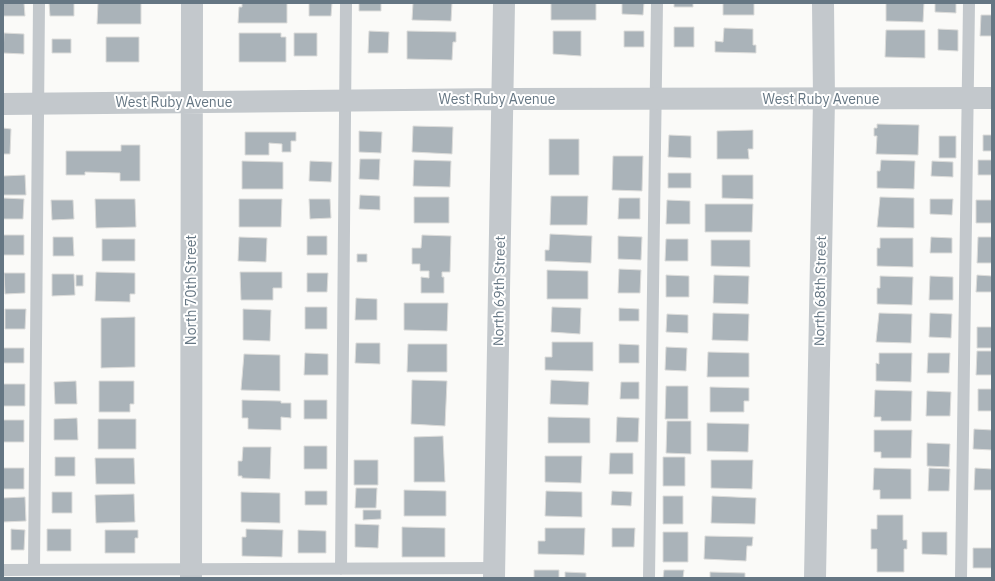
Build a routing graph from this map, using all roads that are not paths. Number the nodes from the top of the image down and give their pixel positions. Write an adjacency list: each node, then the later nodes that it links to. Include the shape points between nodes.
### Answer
1 (39, 3): 16 (lane)
2 (192, 3): 14 (street, North 70th Street)
3 (346, 3): 13 (lane)
4 (504, 3): 8 (street, North 69th Street)
5 (657, 3): 11 (lane)
6 (823, 3): 12 (street, North 68th Street)
7 (969, 3): 9 (lane)
8 (503, 98): 11 (street, West Ruby Avenue); 13 (street, West Ruby Avenue); 20 (street, North 69th Street)
9 (968, 98): 10 (street, West Ruby Avenue); 12 (street, West Ruby Avenue); 24 (lane)
10 (992, 98)
11 (656, 99): 12 (street, West Ruby Avenue); 22 (lane)
12 (824, 99): 23 (street, North 68th Street)
13 (346, 100): 14 (street, West Ruby Avenue); 17 (lane)
14 (191, 102): 16 (street, West Ruby Avenue); 21 (street, North 70th Street)
15 (3, 104): 16 (street, West Ruby Avenue)
16 (39, 104): 19 (lane)
17 (341, 569): 20 (lane); 21 (lane)
18 (3, 570): 19 (lane)
19 (34, 570): 21 (lane)
20 (494, 573)
21 (191, 574)
22 (649, 578)
23 (815, 578)
24 (961, 578)

